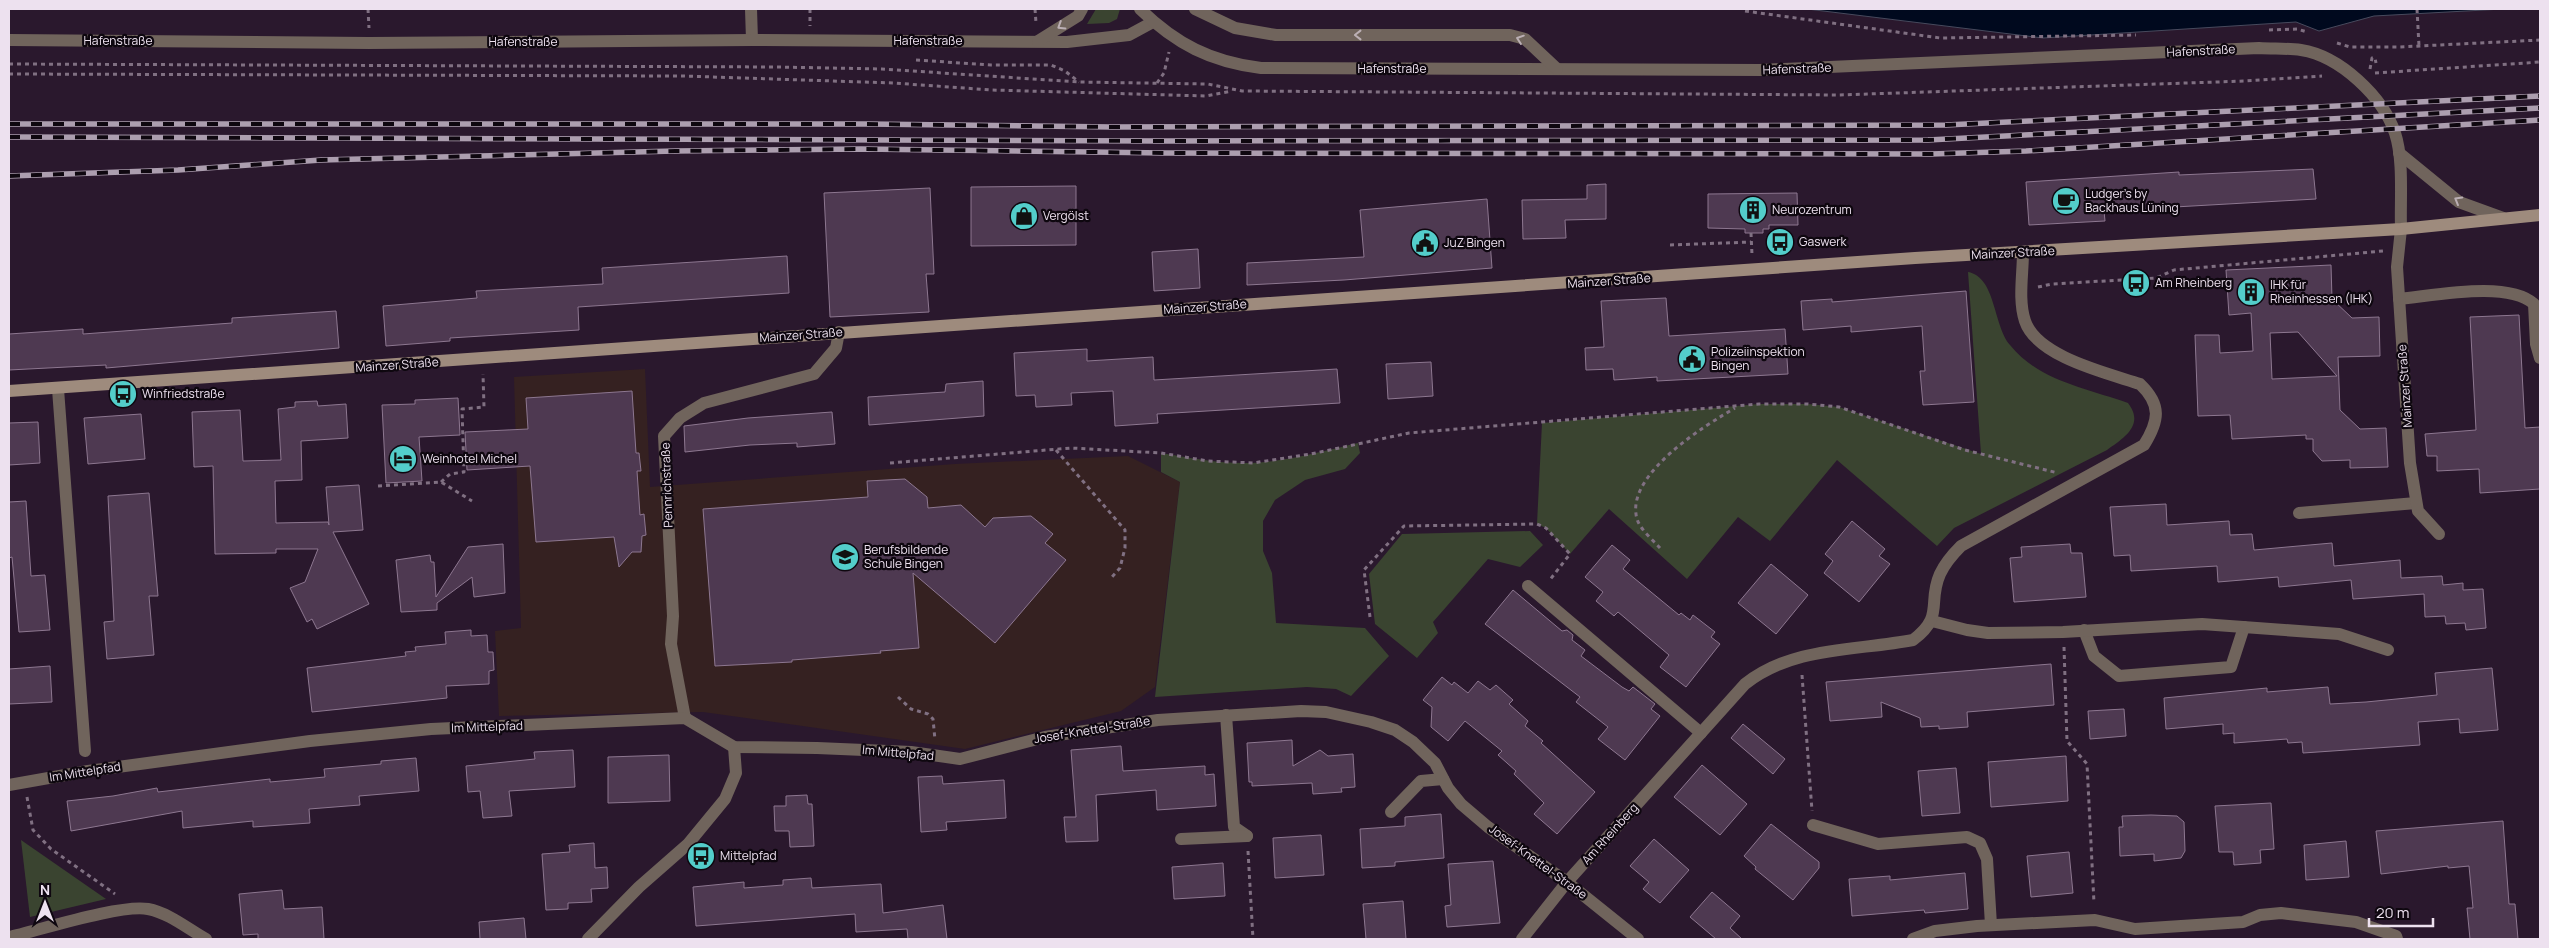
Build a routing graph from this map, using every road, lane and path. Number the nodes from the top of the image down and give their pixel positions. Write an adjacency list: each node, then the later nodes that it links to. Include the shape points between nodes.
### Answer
1 (751, 9): 11 (street)
2 (1082, 9): 12 (street, one-way to 12, via 1078,16)
3 (1140, 9): 7 (street, Hafenstraße)
4 (1195, 9): 19 (street, one-way to 4, via 1525,39 1510,35 1276,35 1235,28)
5 (2417, 9): 13 (path)
6 (1745, 11): 9 (path)
7 (1153, 22): 8 (street, Hafenstraße); 12 (street, Hafenstraße, via 1129,35 1067,42)
8 (1171, 35): 19 (street, Hafenstraße, via 1212,58 1261,68); 24 (path, via 1167,63)
9 (1940, 38)
10 (9, 40): 11 (street, Hafenstraße, via 379,43)
11 (752, 40): 12 (street, Hafenstraße)
12 (1038, 41)
13 (2419, 46)
14 (2374, 47): 18 (path, via 2374,57 2371,58 2370,61 2371,64 2377,60 2375,58 2372,58 2370,59 2370,62)
15 (914, 60): 23 (path, via 1051,65)
16 (2540, 62): 20 (path)
17 (9, 64): 23 (path, via 787,67 882,69)
18 (2371, 67)
19 (1557, 69): 26 (street, Hafenstraße, via 1760,70 2259,48 2303,50 2335,62 2359,80 2376,100 2395,133)
20 (2368, 73)
21 (9, 74): 25 (path, via 682,76 1196,96)
22 (2330, 76): 25 (path, via 1839,95)
23 (1079, 82): 24 (path)
24 (1157, 83): 25 (path, via 1208,84)
25 (1235, 90)
26 (2399, 153): 28 (street, one-way to 26, via 2460,202 2437,187); 29 (street, Hafenstraße)
27 (2540, 215): 28 (main road, Mainzer Straße)
28 (2503, 218): 29 (main road, Mainzer Straße)
29 (2401, 229): 32 (street, Mainzer Straße); 33 (main road, Mainzer Straße)
30 (1751, 242): 31 (path)
31 (1670, 244)
32 (2399, 250): 34 (path, via 2174,270 2156,278 2052,284); 35 (street, Mainzer Straße)
33 (2023, 252): 34 (street); 36 (main road, Mainzer Straße)
34 (2022, 290): 46 (street, via 2025,322 2033,336 2049,349 2069,358 2140,384 2155,404 2153,430 2144,445)
35 (2399, 299): 37 (street, via 2484,292 2520,295 2534,304); 48 (street, Mainzer Straße, via 2410,463)
36 (839, 332): 38 (main road, Mainzer Straße); 64 (street, Pennrichstraße, via 836,348 814,374 704,403 680,418 664,436 673,616 671,644)
37 (2540, 358)
38 (58, 389): 39 (main road, Mainzer Straße); 67 (street)
39 (9, 391)
40 (483, 392): 44 (path, via 484,408 462,409 464,472 450,474)
41 (1738, 406): 42 (path, via 1409,433 1253,463 1208,461 1161,453); 46 (path, via 1808,404 1839,407 1964,450 2056,472); 51 (path, via 1673,451 1643,484 1636,498 1636,515 1642,529)
42 (1055, 450): 43 (path); 52 (path, via 1124,530 1125,548 1120,568)
43 (890, 463)
44 (441, 482): 45 (path); 47 (path)
45 (378, 486)
46 (2073, 486): 56 (street, via 1961,546 1939,576)
47 (472, 502)
48 (2416, 502): 49 (street); 50 (street, Mainzer Straße, via 2418,511)
49 (2299, 513)
50 (2439, 534)
51 (1660, 548)
52 (1112, 578)
53 (1528, 586): 54 (street)
54 (1538, 595): 55 (path, via 1570,554 1546,528 1537,524 1404,526 1364,570); 65 (street)
55 (1370, 617)
56 (1932, 621): 59 (street, via 1988,633); 61 (street, Am Rheinberg, via 1913,640)
57 (2244, 627): 58 (street, via 2202,624); 58 (street, via 2232,667 2119,676 2094,656); 60 (street, via 2339,634)
58 (2084, 630): 59 (street)
59 (2063, 632): 79 (path, via 2067,741 2087,764)
60 (2388, 650)
61 (1800, 657): 65 (street, Am Rheinberg, via 1758,674); 74 (path)
62 (898, 697): 68 (path, via 911,709 933,719)
63 (1226, 715): 69 (street, Josef-Knettel-Straße, via 1104,727 1045,737); 70 (street, Josef-Knettel-Straße, via 1326,712 1371,722 1395,730 1413,742 1436,763); 75 (street, via 1234,827)
64 (685, 718): 66 (street); 71 (street, Im Mittelpfad, via 431,729 310,741)
65 (1701, 733): 77 (street, Am Rheinberg)
66 (734, 748): 68 (street, Im Mittelpfad, via 817,748); 83 (street, via 736,773 725,799 688,844 639,887)
67 (85, 751)
68 (933, 755): 69 (street, Im Mittelpfad)
69 (960, 759)
70 (1444, 779): 73 (street, via 1421,781); 77 (street, Josef-Knettel-Straße, via 1461,804 1488,827)
71 (25, 781): 72 (street, Im Mittelpfad); 78 (path, via 33,830 51,849 111,889 119,898)
72 (9, 785)
73 (1391, 812)
74 (1813, 824): 80 (street, via 1878,844 1967,837 1980,843 1987,860)
75 (1247, 836): 76 (street); 85 (path)
76 (1181, 839)
77 (1567, 882): 86 (street, Am Rheinberg); 87 (street, Josef-Knettel-Straße)
78 (121, 910): 82 (street); 84 (street, via 147,909 161,913)
79 (2095, 920): 80 (street); 81 (street)
80 (1991, 925): 88 (street, via 1935,930)
81 (2145, 934): 89 (street, via 2243,922 2281,912 2356,922)
82 (9, 937)
83 (592, 938)
84 (206, 939)
85 (1253, 939)
86 (1522, 939)
87 (1638, 939)
88 (1913, 939)
89 (2397, 939)

